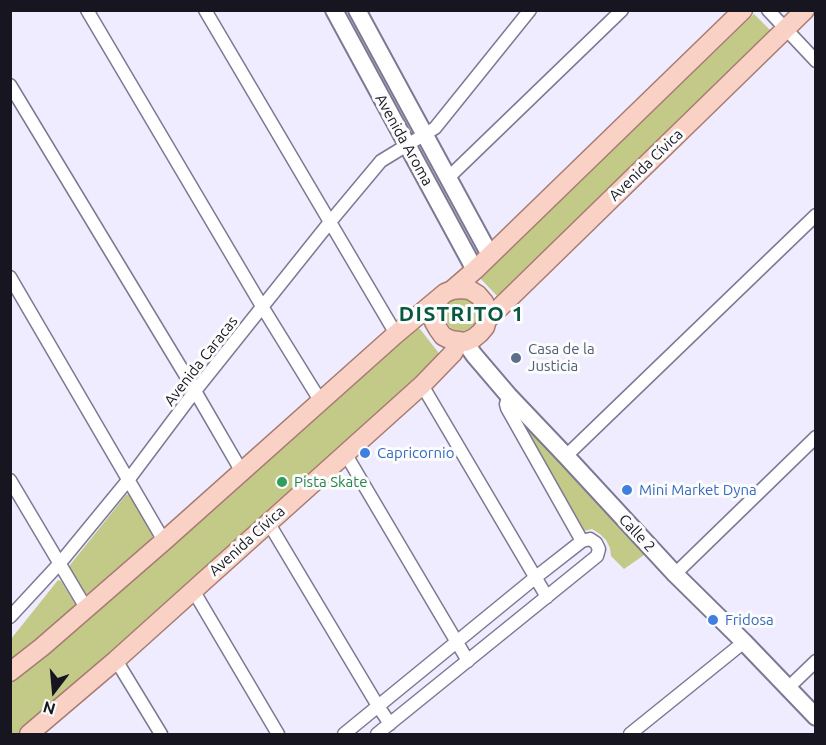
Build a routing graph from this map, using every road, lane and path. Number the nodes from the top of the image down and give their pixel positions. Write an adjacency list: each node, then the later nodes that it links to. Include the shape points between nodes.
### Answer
1 (87, 10): 22 (street)
2 (205, 10): 17 (street)
3 (333, 10): 14 (street, Avenida Aroma)
4 (357, 10): 13 (street, Avenida Aroma)
5 (530, 10): 13 (street, Avenida Caracas, via 435,128)
6 (622, 10): 15 (street)
7 (743, 10): 18 (main road)
8 (768, 10): 10 (street)
9 (805, 10): 10 (main road, Avenida Cívica)
10 (786, 30): 11 (street); 23 (main road, Avenida Cívica)
11 (816, 61)
12 (10, 85): 27 (street)
13 (424, 135): 14 (street, Avenida Caracas); 15 (street, Avenida Aroma)
14 (407, 145): 17 (street, Avenida Caracas, via 381,161); 19 (street, Avenida Aroma)
15 (448, 178): 18 (street, Avenida Aroma)
16 (816, 214): 32 (street)
17 (330, 222): 22 (street, Avenida Caracas); 24 (street)
18 (490, 255): 19 (main road)
19 (475, 270): 21 (main road)
20 (10, 277): 34 (street)
21 (446, 294): 23 (main road, via 461,288 478,295 487,310); 24 (main road); 25 (main road, via 435,306 435,322 443,336)
22 (263, 308): 27 (street, Avenida Caracas); 29 (street)
23 (487, 320): 25 (main road, via 480,333)
24 (396, 334): 29 (main road)
25 (462, 342): 26 (main road, Avenida Cívica); 28 (street, Calle 2)
26 (422, 385): 31 (main road, Avenida Cívica); 41 (street)
27 (195, 391): 33 (street); 34 (street, Avenida Caracas)
28 (508, 396): 32 (street, Calle 2); 38 (street, via 507,408)
29 (321, 402): 33 (main road)
30 (816, 437): 40 (street)
31 (345, 453): 36 (main road, Avenida Cívica); 46 (street)
32 (566, 456): 40 (street, Calle 2)
33 (242, 472): 37 (main road)
34 (129, 479): 37 (street); 39 (street, Avenida Caracas)
35 (10, 480): 39 (street)
36 (268, 522): 42 (main road, Avenida Cívica); 53 (street)
37 (164, 541): 44 (main road)
38 (582, 541): 41 (street); 43 (street, via 590,539 596,543 597,556)
39 (60, 563): 44 (street); 45 (street, Avenida Caracas)
40 (675, 574): 47 (street, Calle 2)
41 (536, 577): 43 (street); 46 (street)
42 (193, 590): 48 (main road, Avenida Cívica); 58 (street)
43 (547, 597): 49 (street)
44 (86, 608): 51 (main road)
45 (10, 617)
46 (457, 641): 49 (street); 53 (street)
47 (744, 642): 52 (street, Calle 2); 61 (street)
48 (116, 660): 56 (main road, Avenida Cívica); 57 (street)
49 (468, 661): 55 (street)
50 (816, 661): 52 (street)
51 (10, 672)
52 (788, 688): 54 (street, Calle 2)
53 (378, 706): 55 (street); 59 (street)
54 (816, 717)
55 (390, 724): 60 (street)
56 (34, 733)
57 (161, 735)
58 (278, 735)
59 (344, 735)
60 (377, 735)
61 (630, 735)

